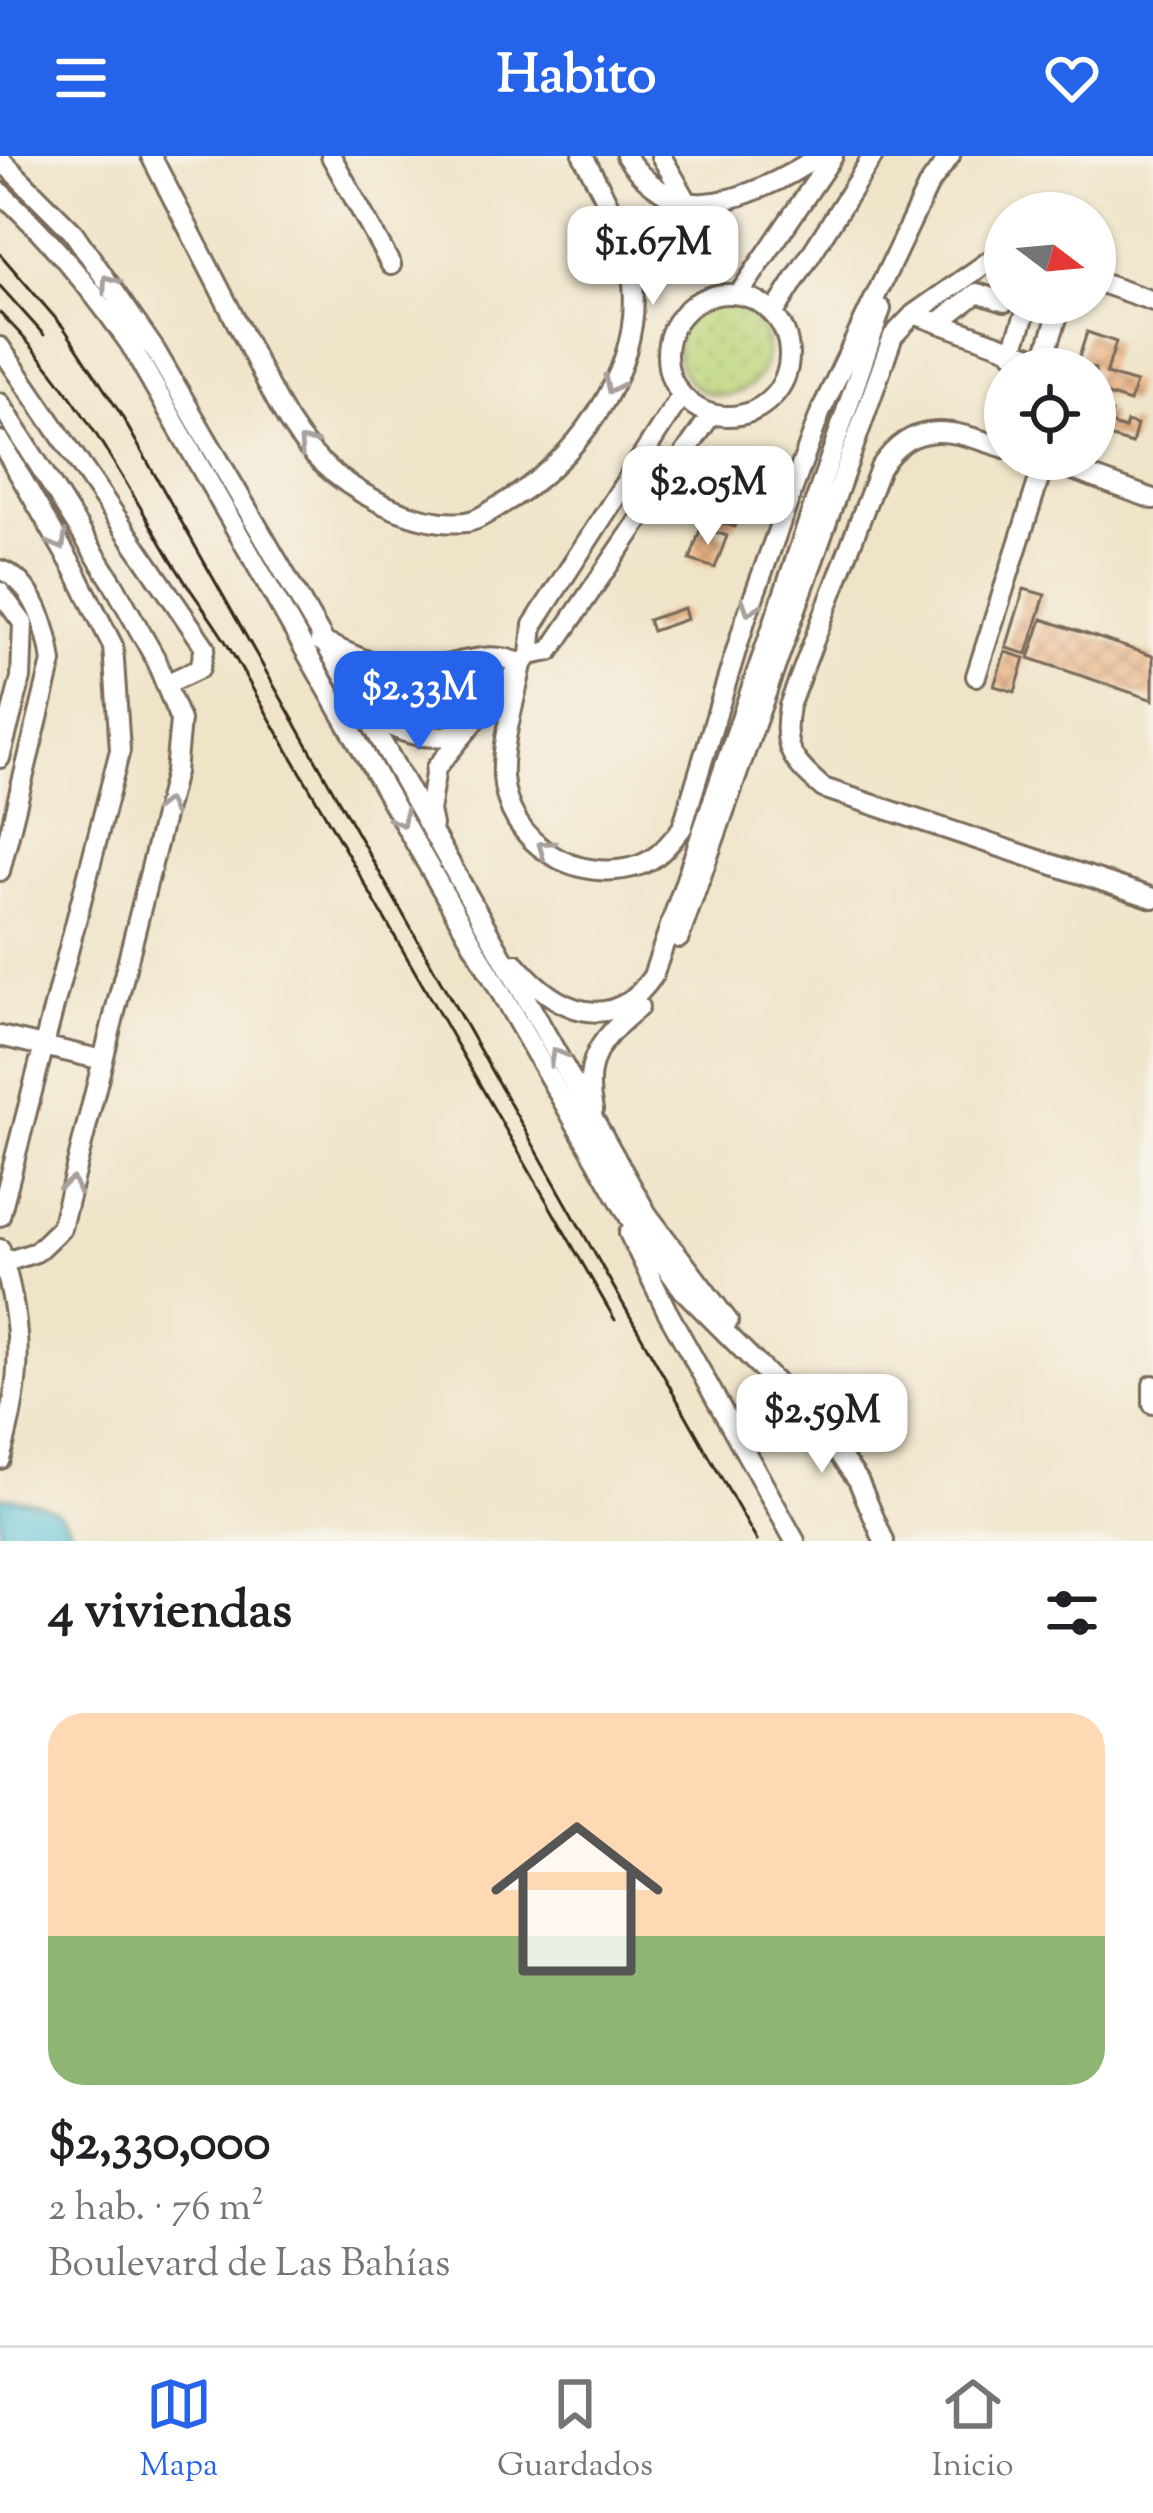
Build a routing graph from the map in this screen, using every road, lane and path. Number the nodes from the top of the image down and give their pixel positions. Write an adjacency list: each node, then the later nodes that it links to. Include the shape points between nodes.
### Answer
1 (151, 156): 3 (street, one-way to 1, via 616,217 634,283 629,344 610,393 575,442 526,491 470,523 419,519 376,500 331,472 293,430)
2 (331, 156): 14 (street)
3 (583, 156)
4 (626, 156): 12 (street, via 659,190)
5 (661, 156): 12 (street)
6 (818, 156): 12 (street, via 755,189 701,204)
7 (833, 156): 17 (street)
8 (873, 156): 20 (street)
9 (950, 156): 13 (street)
10 (0, 158): 35 (street, one-way to 10, via 155,350 73,232)
11 (0, 192): 46 (street, one-way to 46, via 88,284 130,344)
12 (686, 199)
13 (903, 242): 36 (street, one-way to 36, via 821,411 682,828 664,851 642,865 603,871 570,865 537,847 516,821 502,774); 48 (street)
14 (392, 265)
15 (984, 265): 21 (street)
16 (1116, 288): 19 (street)
17 (740, 294): 20 (street); 25 (street, via 702,299 674,324 667,361)
18 (984, 295): 22 (street)
19 (1153, 301)
20 (774, 313): 27 (street, via 790,349 781,388 751,413)
21 (914, 314): 22 (street); 48 (street, via 893,336 669,965)
22 (938, 323): 24 (street)
23 (0, 347): 38 (street, via 205,647 200,668)
24 (1002, 348)
25 (682, 396): 27 (street); 36 (street, via 533,625)
26 (0, 403): 38 (street)
27 (711, 415): 36 (street, via 550,651)
28 (0, 441): 50 (street, one-way to 50, via 113,646 120,750)
29 (984, 441): 45 (street, via 952,431 895,446 784,735 797,766 823,788)
30 (1037, 480): 37 (street)
31 (1099, 480): 32 (street)
32 (1153, 499)
33 (0, 570): 43 (street, via 27,592 49,634 52,662)
34 (0, 592): 41 (street, via 22,622 21,678)
35 (320, 641): 36 (street, via 412,670 495,656); 39 (street)
36 (526, 660): 40 (street)
37 (976, 676)
38 (166, 684): 51 (street, one-way to 38, via 179,752 180,720)
39 (365, 712): 40 (street, via 425,737 444,738); 42 (street)
40 (475, 723): 42 (street, via 436,768)
41 (0, 758)
42 (434, 836): 44 (street)
43 (0, 871)
44 (454, 872): 47 (street); 48 (street, via 510,956 554,998 597,1012)
45 (1153, 898)
46 (487, 968): 47 (street); 53 (street)
47 (519, 986): 48 (street, via 579,1019 608,1020); 52 (street, one-way to 47)
48 (638, 1002): 52 (street, via 609,1031 591,1069)
49 (0, 1036): 50 (street)
50 (44, 1046): 51 (street); 54 (street)
51 (103, 1060): 55 (street, one-way to 51, via 36,1252 61,1228)
52 (602, 1137): 57 (street, via 669,1247)
53 (605, 1179): 57 (street, via 684,1292); 60 (street, via 647,1273)
54 (0, 1216)
55 (2, 1259): 59 (street, via 13,1286 21,1366)
56 (1153, 1385): 58 (street)
57 (788, 1395): 61 (street, via 858,1480)
58 (1153, 1404)
59 (0, 1459)
60 (795, 1541)
61 (884, 1541)

